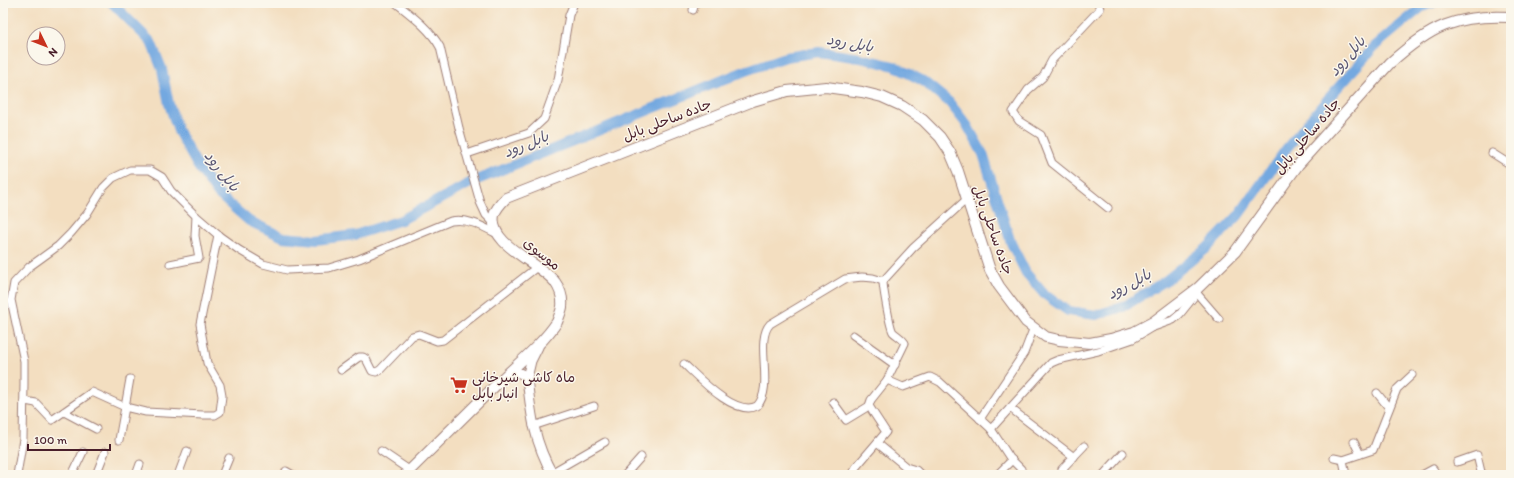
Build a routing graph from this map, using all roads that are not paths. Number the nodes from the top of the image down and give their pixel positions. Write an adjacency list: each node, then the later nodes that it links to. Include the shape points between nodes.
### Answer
1 (396, 3): 5 (street, via 426,29 440,47)
2 (574, 3): 5 (street, via 569,15 558,80 544,119 529,133)
3 (1098, 3): 9 (street, via 1100,9 1052,60 1043,77 1028,90 1013,112 1019,121 1041,135 1052,163)
4 (1511, 17): 17 (main road, جاده ساحلی بابل, via 1474,17 1446,24 1402,51 1298,165 1235,252)
5 (467, 154): 11 (street, via 480,202 486,215)
6 (1492, 154): 7 (street)
7 (1511, 165)
8 (967, 199): 11 (main road, جاده ساحلی بابل, via 950,152 940,138 918,117 882,97 826,87 787,91 753,101 506,198 497,209); 16 (street, via 913,248); 19 (main road, جاده ساحلی بابل, via 990,270 1026,322)
9 (1108, 208)
10 (196, 216): 13 (street); 14 (street, via 195,236 199,258); 31 (street, via 171,192 162,177 150,170 130,170 113,178 103,188 72,233 29,267 14,283 11,300 24,361)
11 (494, 223): 12 (main road)
12 (497, 234): 13 (street, via 476,223 458,220 359,259 329,268 287,270 263,264); 15 (main road, موسوی)
13 (218, 235): 35 (street, via 200,324 207,363 220,385 220,412 215,415 203,415 146,412)
14 (170, 264)
15 (537, 266): 21 (main road, موسوی, via 554,280 562,300 557,321); 24 (street, via 443,340 437,341 419,334 412,336 376,372 372,371 363,357)
16 (883, 281): 22 (street, via 862,277 846,279 770,324 765,336 763,396 760,404 753,408 741,408 724,398); 23 (street, via 889,325 905,342)
17 (1196, 292): 18 (street); 19 (main road, جاده ساحلی بابل, via 1153,322 1134,332 1111,339 1090,343 1059,340 1046,336); 36 (street, via 1173,320 1151,328 1133,340 1051,363)
18 (1219, 319)
19 (1034, 327): 39 (street, via 1024,353)
20 (853, 335): 23 (street)
21 (544, 337): 25 (main road, موسوی); 27 (main road, via 531,361)
22 (684, 364)
23 (895, 366): 29 (street)
24 (341, 370)
25 (508, 374): 27 (main road, via 517,372); 64 (main road, موسوی)
26 (1412, 375): 37 (street, via 1397,389)
27 (527, 378): 40 (main road)
28 (130, 379): 35 (street)
29 (887, 380): 34 (street); 39 (street, via 903,387 930,377 940,382)
30 (1377, 394): 37 (street)
31 (25, 400): 38 (street, via 36,403 52,420); 66 (street, via 23,439)
32 (833, 402): 34 (street, via 846,420)
33 (594, 406): 40 (street)
34 (869, 406): 46 (street, via 886,432)
35 (125, 407): 38 (street, via 92,392); 43 (street)
36 (1010, 408): 42 (street); 55 (street)
37 (1389, 408): 53 (street, via 1373,450)
38 (64, 412): 41 (street)
39 (980, 419): 42 (street)
40 (533, 426): 65 (main road, via 541,452)
41 (96, 429)
42 (991, 429): 58 (street)
43 (119, 440)
44 (605, 442): 65 (street)
45 (1354, 442): 53 (street)
46 (877, 443): 74 (street); 75 (street, via 906,467 916,470)
47 (1084, 446): 55 (street)
48 (187, 451): 70 (street)
49 (380, 451): 64 (street)
50 (83, 452): 67 (street)
51 (104, 452): 68 (street)
52 (1123, 453): 78 (street)
53 (1360, 454): 59 (street)
54 (641, 457): 73 (street)
55 (1074, 457): 77 (street, via 1062,469)
56 (229, 458): 71 (street)
57 (1334, 458): 59 (street)
58 (1012, 460): 62 (street); 76 (street)
59 (1343, 460): 79 (street)
60 (1457, 462): 82 (street, via 1477,454)
61 (140, 464): 69 (street)
62 (1021, 469)
63 (286, 470): 72 (street)
64 (407, 473)
65 (552, 474)
66 (17, 475)
67 (72, 475)
68 (96, 475)
69 (136, 475)
70 (178, 475)
71 (222, 475)
72 (293, 475)
73 (625, 475)
74 (851, 475)
75 (921, 475)
76 (997, 475)
77 (1066, 475)
78 (1103, 475)
79 (1346, 475)
80 (1422, 475): 81 (street, via 1433,469)
81 (1437, 475)
82 (1484, 475)

